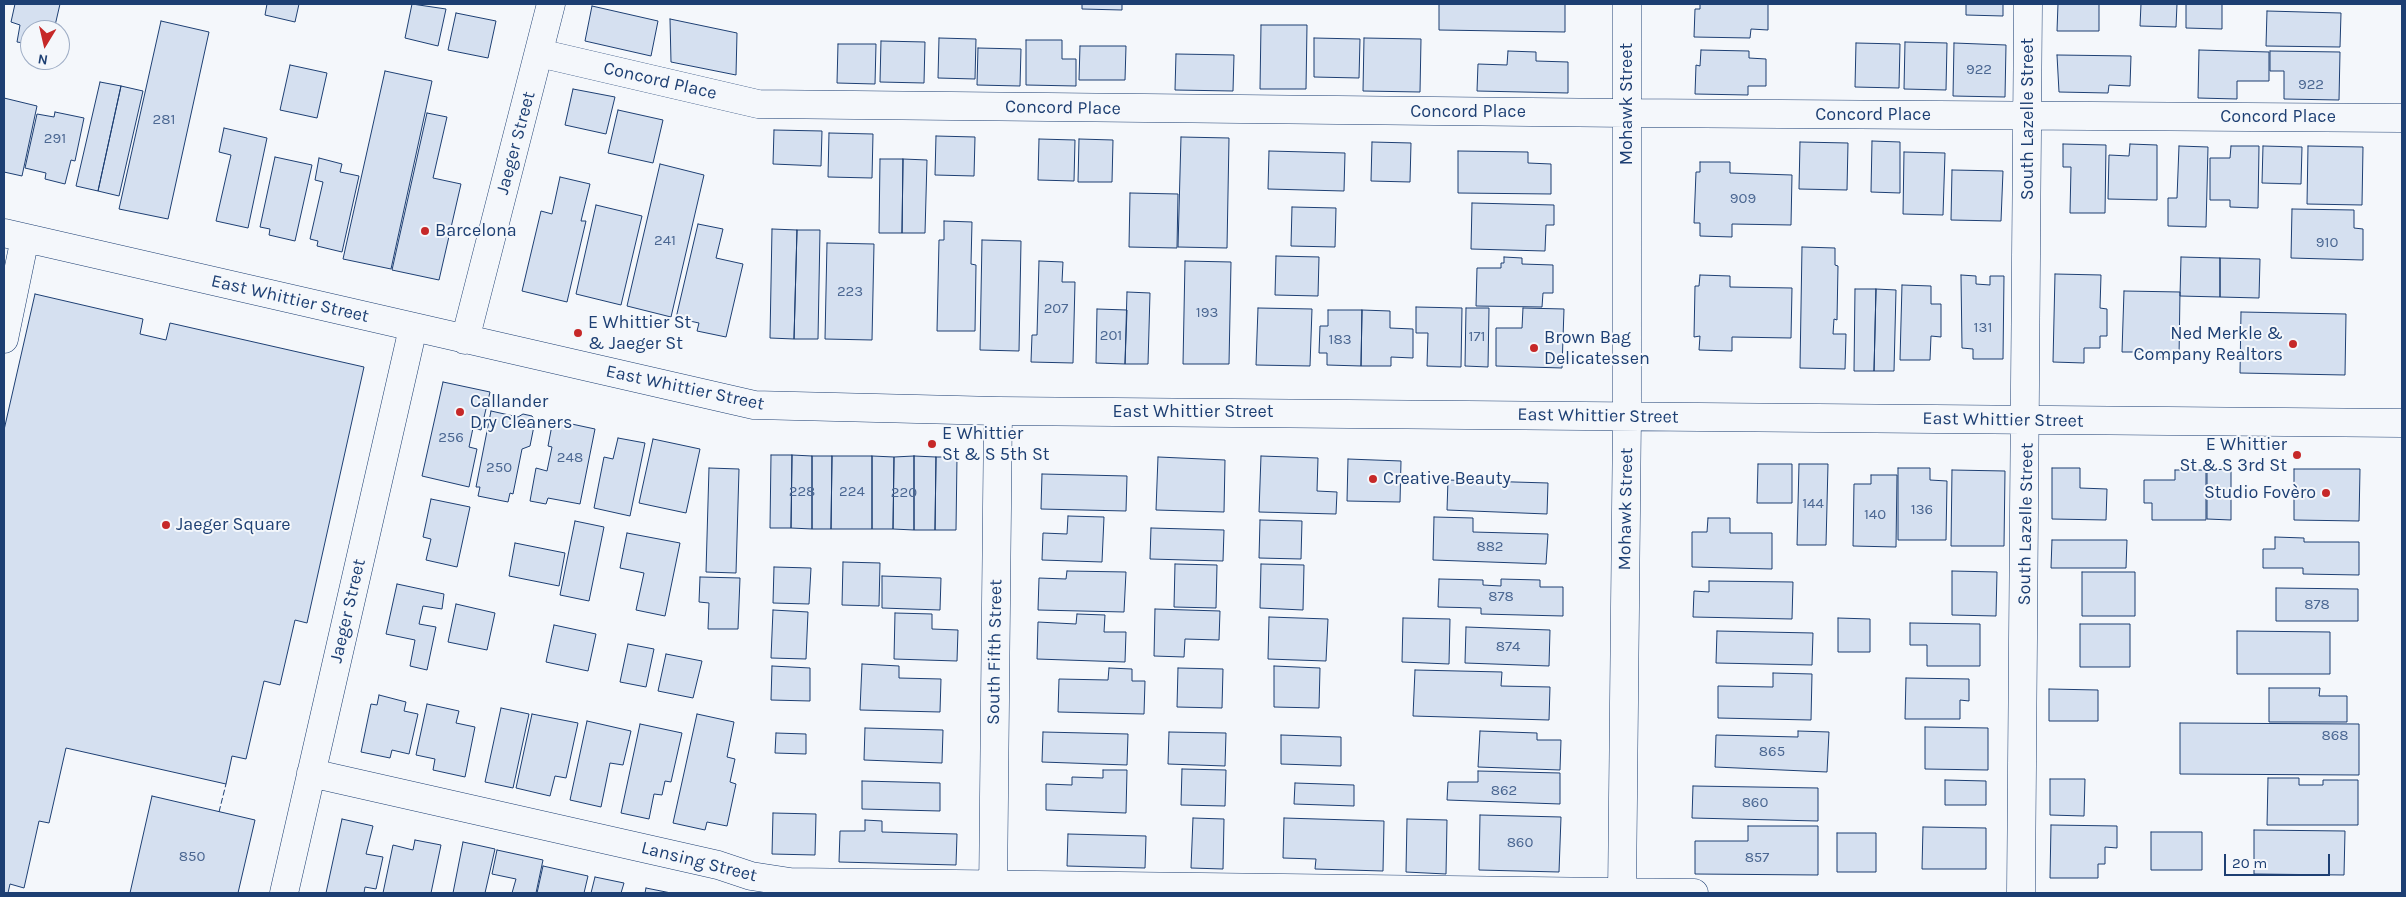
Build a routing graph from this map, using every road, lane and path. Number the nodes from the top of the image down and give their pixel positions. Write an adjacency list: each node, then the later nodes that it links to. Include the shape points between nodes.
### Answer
1 (551, 4): 4 (street, Jaeger Street)
2 (1627, 4): 5 (street, Mohawk Street)
3 (2028, 4): 6 (street, South Lazelle Street)
4 (539, 53): 5 (street, Concord Place, via 758,104); 11 (street, Jaeger Street)
5 (1628, 113): 6 (street, Concord Place); 13 (street, Mohawk Street)
6 (2028, 116): 7 (street, Concord Place); 14 (street, South Lazelle Street)
7 (2402, 118)
8 (14, 235): 9 (street, East Whittier Street); 10 (street)
9 (412, 328): 11 (street, East Whittier Street); 16 (street, Jaeger Street)
10 (4, 339)
11 (465, 340): 12 (street, East Whittier Street, via 754,405)
12 (998, 411): 13 (street, East Whittier Street); 17 (street, South Fifth Street)
13 (1627, 416): 14 (street, East Whittier Street); 19 (street, Mohawk Street)
14 (2026, 420): 15 (street, East Whittier Street); 21 (street, South Lazelle Street)
15 (2402, 423)
16 (311, 773): 17 (street, Lansing Street, via 718,865 751,876 790,882); 18 (street, Jaeger Street)
17 (993, 889): 19 (street, Lansing Street)
18 (284, 893)
19 (1622, 893): 20 (street, Lansing Street)
20 (1694, 893)
21 (2021, 893)

